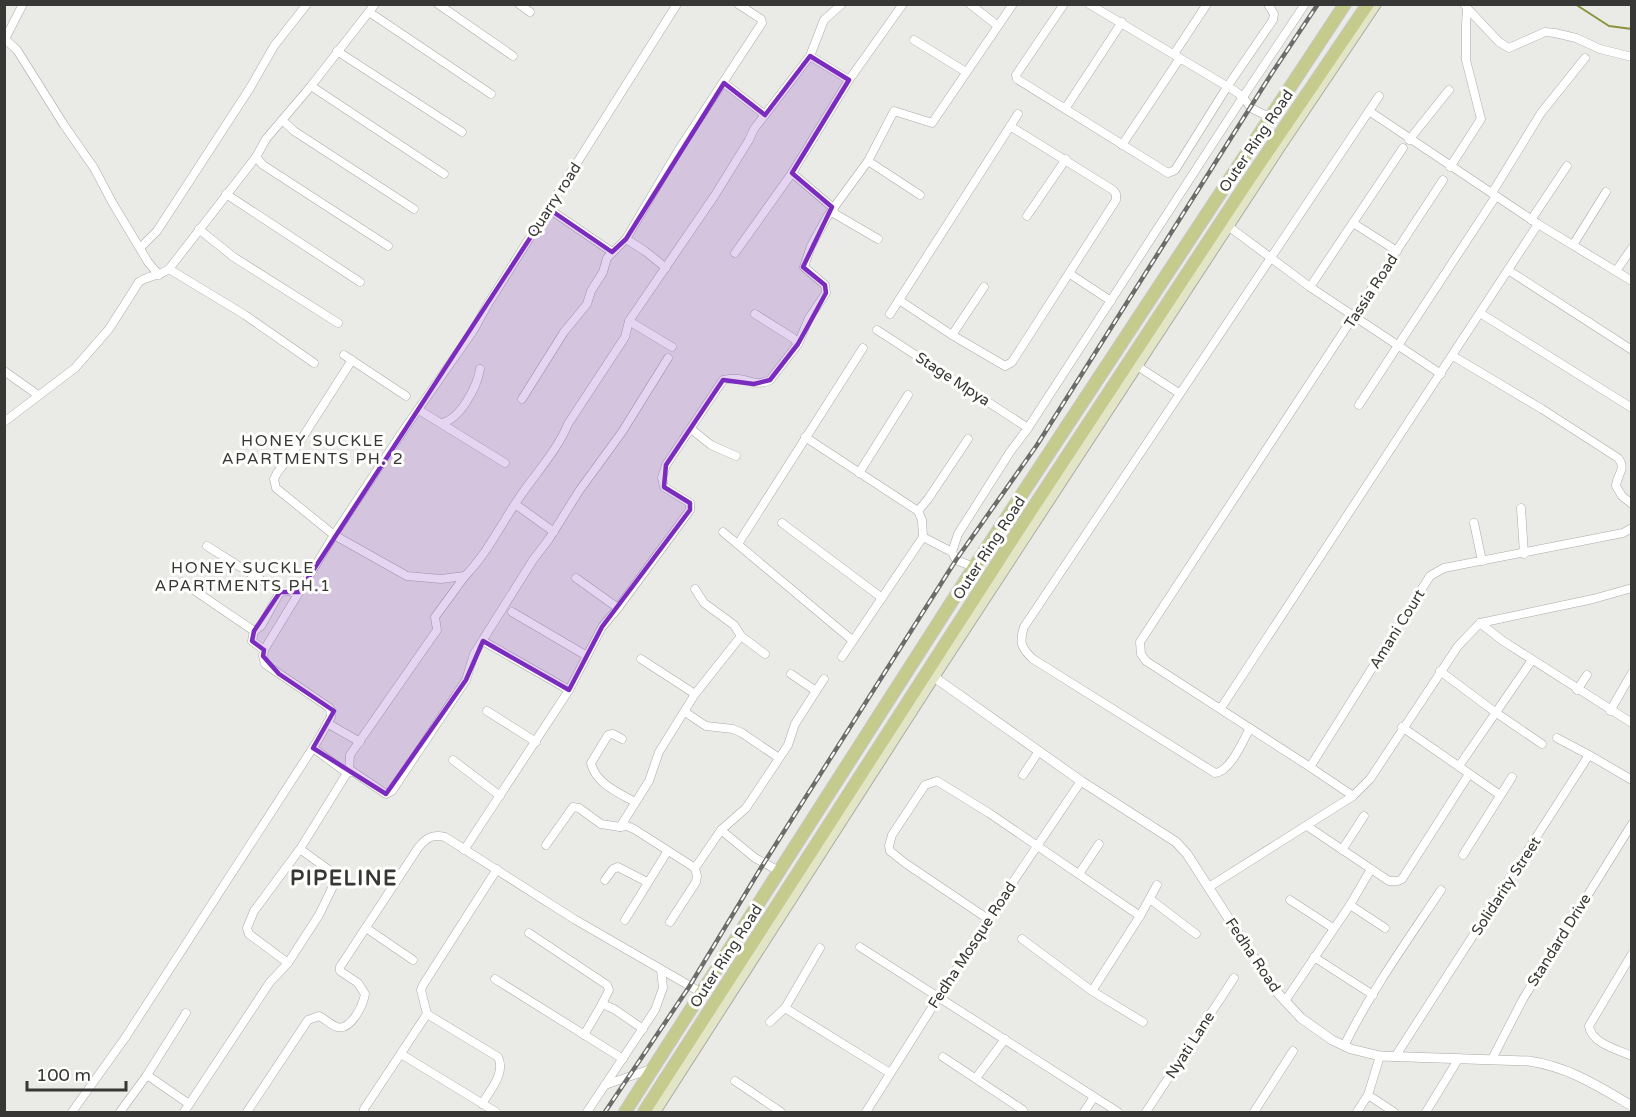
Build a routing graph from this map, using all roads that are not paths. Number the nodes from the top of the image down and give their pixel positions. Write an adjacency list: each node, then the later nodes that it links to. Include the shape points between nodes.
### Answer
1 (23, 4): 26 (street)
2 (307, 4): 78 (street, via 274,46 157,231)
3 (375, 4): 21 (street)
4 (438, 4): 29 (street)
5 (519, 4): 22 (street)
6 (677, 4): 68 (street, Quarry road)
7 (738, 4): 36 (street, via 762,23)
8 (842, 4): 30 (street, via 824,20)
9 (903, 4): 35 (street)
10 (970, 4): 25 (street)
11 (1013, 4): 25 (street)
12 (1064, 4): 43 (street, via 1016,77)
13 (1089, 4): 24 (street)
14 (1207, 4): 31 (street)
15 (1268, 4): 38 (street, via 1273,20)
16 (1305, 4): 42 (street)
17 (1344, 4): 47 (main road, Outer Ring Road)
18 (1368, 4): 23 (main road); 216 (main road, Outer Ring Road, via 1025,520)
19 (1376, 4): 23 (main road)
20 (1466, 6): 32 (street, via 1509,48 1545,32); 57 (street, via 1466,60 1481,119)
21 (369, 12): 28 (street); 40 (street)
22 (530, 12)
23 (1366, 19): 72 (main road)
24 (1122, 22): 31 (street); 43 (street)
25 (998, 26): 34 (street)
26 (5, 40): 78 (street, via 17,50 94,168)
27 (914, 40): 34 (street)
28 (337, 51): 37 (street); 50 (street)
29 (513, 56)
30 (810, 56): 35 (street); 46 (street)
31 (1177, 56): 38 (street); 52 (street)
32 (1632, 57)
33 (1585, 58): 65 (street, via 1540,113)
34 (966, 72): 56 (street, via 932,123 894,111)
35 (849, 80): 59 (street)
36 (724, 83): 46 (street); 75 (street, via 678,151)
37 (311, 86): 48 (street); 60 (street)
38 (1227, 87): 42 (street); 52 (street, via 1171,173)
39 (1449, 90): 51 (street)
40 (491, 94)
41 (1379, 96): 44 (street)
42 (1243, 97): 47 (street, via 1251,108); 95 (street)
43 (1065, 109): 52 (street)
44 (1369, 111): 51 (street); 83 (street)
45 (1018, 114): 49 (street)
46 (765, 115): 84 (street)
47 (1269, 117): 149 (main road, Outer Ring Road)
48 (282, 120): 54 (street); 67 (street)
49 (1010, 126): 55 (street); 94 (street)
50 (462, 132)
51 (1409, 140): 57 (street)
52 (1122, 145)
53 (1403, 148): 71 (street)
54 (256, 157): 63 (street); 77 (street)
55 (1066, 159): 69 (street); 88 (street, via 1116,194)
56 (868, 161): 64 (street); 66 (street)
57 (1450, 166): 65 (street)
58 (1567, 166): 70 (street)
59 (792, 173): 66 (street); 82 (street)
60 (444, 174)
61 (1443, 180): 80 (street, Tassia Road)
62 (1606, 192): 76 (street)
63 (226, 194): 73 (street); 91 (street)
64 (920, 195)
65 (1494, 195): 70 (street); 105 (street)
66 (832, 207): 74 (street, via 835,214); 104 (street, via 804,263 806,270 825,285 826,293)
67 (414, 209)
68 (549, 209): 81 (street); 123 (street, Quarry road)
69 (1027, 216)
70 (1535, 222): 76 (street); 86 (street)
71 (1353, 223): 80 (street); 93 (street)
72 (1228, 226): 83 (street); 112 (main road)
73 (199, 229): 85 (street); 101 (street, via 232,256)
74 (878, 239)
75 (626, 240): 81 (street); 84 (street)
76 (1573, 245): 87 (street)
77 (388, 246)
78 (140, 248): 89 (street)
79 (1632, 248): 87 (street)
80 (1397, 251): 99 (street, Tassia Road)
81 (612, 252): 120 (street, via 587,304 564,332)
82 (735, 253)
83 (1270, 257): 93 (street); 116 (street)
84 (666, 268): 100 (street)
85 (170, 269): 89 (street); 111 (street)
86 (1508, 270): 96 (street); 108 (street)
87 (1616, 272): 90 (street)
88 (1070, 274): 95 (street); 103 (street, via 1008,365 1001,365)
89 (159, 275): 118 (street, via 139,282 94,348 75,368)
90 (1632, 281)
91 (360, 282)
92 (984, 287): 103 (street)
93 (1310, 287): 99 (street)
94 (899, 300): 97 (street); 103 (street)
95 (1111, 301): 126 (street)
96 (1480, 313): 109 (street); 122 (street)
97 (890, 314)
98 (755, 315): 104 (street)
99 (1354, 317): 105 (street); 181 (street, Tassia Road, via 1140,642 1146,661)
100 (629, 321): 106 (street); 133 (street, via 625,337)
101 (338, 322)
102 (877, 330): 126 (street, Stage Mpya)
103 (952, 335)
104 (798, 344): 127 (street, via 770,380 754,384 739,379 723,380)
105 (1398, 346): 115 (street); 121 (street)
106 (672, 347)
107 (864, 348): 128 (street)
108 (1632, 350)
109 (1453, 356): 115 (street); 134 (street, via 1618,458 1623,469 1616,486)
110 (668, 358): 140 (street)
111 (314, 363)
112 (1137, 366): 116 (street); 175 (main road)
113 (480, 369): 125 (street, via 454,417)
114 (4, 371): 118 (street)
115 (1440, 374): 181 (street)
116 (1179, 393): 189 (street, via 1024,627 1020,643 1033,659 1215,774 1225,769)
117 (908, 394): 132 (street)
118 (38, 395): 124 (street)
119 (406, 396): 142 (street, via 348,357 274,479 276,488)
120 (522, 399)
121 (1359, 405)
122 (1630, 405)
123 (419, 410): 125 (street); 142 (street, Quarry road)
124 (4, 422)
125 (441, 423): 131 (street)
126 (1028, 428): 146 (street, via 958,534)
127 (691, 429): 130 (street, via 711,445); 158 (street, via 666,465 662,478 664,488 690,503 690,510)
128 (806, 436): 132 (street); 144 (street)
129 (968, 439): 136 (street)
130 (736, 456)
131 (505, 463)
132 (859, 473): 136 (street)
133 (515, 504): 140 (street); 150 (street)
134 (1632, 504)
135 (1521, 508): 147 (street)
136 (918, 511): 143 (street)
137 (782, 523): 157 (street)
138 (1474, 523): 148 (street)
139 (1632, 528): 147 (street, Amani Court)
140 (554, 532): 164 (street, via 532,560)
141 (723, 532): 144 (street)
142 (334, 535): 150 (street, via 407,576); 156 (street, Quarry road)
143 (923, 537): 146 (street); 157 (street)
144 (738, 544): 163 (street)
145 (207, 546): 155 (street)
146 (952, 552): 149 (street, via 956,560)
147 (1524, 554): 148 (street, Amani Court)
148 (1482, 561): 201 (street, Amani Court, via 1444,568 1430,576)
149 (974, 567): 229 (main road, Outer Ring Road)
150 (465, 576): 192 (street, via 435,617 437,630)
151 (576, 578): 158 (street)
152 (182, 582): 161 (street)
153 (1632, 588): 160 (street)
154 (695, 590): 162 (street, via 704,603 734,624)
155 (280, 592): 156 (street); 161 (street, via 261,626)
156 (297, 594): 165 (street, Quarry road)
157 (882, 598): 163 (street)
158 (618, 608): 167 (street, via 602,627)
159 (512, 612): 167 (street)
160 (1480, 622): 170 (street); 171 (street)
161 (254, 631): 165 (street, via 252,642)
162 (741, 636): 166 (street); 180 (street)
163 (852, 640): 168 (street)
164 (483, 641): 177 (street); 202 (street, via 474,654 466,680 392,791 386,794)
165 (264, 650): 186 (street, via 265,664 330,708)
166 (765, 654)
167 (587, 656): 177 (street)
168 (842, 657)
169 (641, 659): 180 (street)
170 (1532, 660): 178 (street); 185 (street)
171 (1440, 671): 185 (street); 188 (street)
172 (1632, 673): 183 (street)
173 (791, 674): 179 (street)
174 (1587, 675): 178 (street)
175 (934, 677): 196 (street, Fedha Road); 216 (main road)
176 (824, 679): 179 (street)
177 (569, 690): 193 (street)
178 (1577, 690): 183 (street)
179 (816, 691): 198 (street)
180 (695, 694): 184 (street)
181 (1221, 708): 189 (street)
182 (487, 711): 193 (street)
183 (1610, 711): 187 (street)
184 (685, 712): 198 (street, via 706,726 742,733); 211 (street, via 658,752 649,781)
185 (1495, 712): 194 (street); 200 (street)
186 (327, 723): 192 (street); 195 (street)
187 (1632, 723)
188 (1402, 727): 200 (street); 210 (street, via 1370,779)
189 (1250, 728): 201 (street)
190 (1557, 738): 197 (street)
191 (622, 739): 211 (street, via 608,735 591,763 592,768 601,781)
192 (360, 742): 202 (street, via 350,755)
193 (536, 742): 209 (street)
194 (1542, 744)
195 (313, 748): 202 (street); 296 (street)
196 (1039, 751): 204 (street); 207 (street, Fedha Road)
197 (1589, 755): 206 (street); 278 (street, Solidarity Street)
198 (779, 758): 217 (street, via 746,808)
199 (453, 760): 209 (street)
200 (1459, 766): 203 (street)
201 (1310, 767): 210 (street)
202 (348, 772): 221 (street)
203 (1469, 774): 208 (street); 228 (street, via 1402,879 1389,881)
204 (1023, 775)
205 (1512, 777): 208 (street)
206 (1632, 780)
207 (1081, 781): 220 (street, Fedha Mosque Road); 234 (street, Fedha Road, via 1176,842)
208 (1500, 795): 225 (street)
209 (500, 796): 222 (street)
210 (1353, 796): 214 (street)
211 (635, 802): 215 (street)
212 (1364, 816): 223 (street)
213 (1632, 824): 281 (street, Standard Drive, via 1523,999)
214 (1307, 826): 223 (street); 234 (street)
215 (620, 827): 219 (street, via 601,824 573,807); 224 (street, via 630,827)
216 (832, 827): 304 (main road, Outer Ring Road); 305 (main road)
217 (721, 830): 226 (street); 229 (street, via 755,858)
218 (1099, 844): 230 (street)
219 (546, 845)
220 (1037, 845): 230 (street); 240 (street, Fedha Mosque Road); 240 (street, via 937,781 925,784 892,835 892,853)
221 (300, 849): 254 (street, via 337,879); 254 (street, via 254,911 247,928 254,938)
222 (464, 850): 227 (street); 243 (street, via 445,837 433,835 424,840)
223 (1342, 850): 228 (street)
224 (667, 852): 226 (street); 232 (street)
225 (1463, 855)
226 (695, 868): 242 (street, via 696,882)
227 (497, 869): 255 (street); 266 (street, via 423,985)
228 (1371, 870): 238 (street)
229 (779, 871): 259 (main road, Outer Ring Road)
230 (1079, 874): 239 (street)
231 (605, 880): 232 (street, via 618,867)
232 (647, 882): 241 (street)
233 (1157, 885): 236 (street)
234 (1209, 887): 262 (street, Fedha Road)
235 (1442, 890): 260 (street)
236 (1150, 898): 239 (street); 247 (street)
237 (1290, 900): 244 (street)
238 (1350, 905): 244 (street); 245 (street)
239 (1140, 916): 258 (street)
240 (988, 919): 261 (street, Fedha Mosque Road)
241 (625, 920)
242 (670, 922)
243 (366, 928): 253 (street); 299 (street, via 340,967 365,994 352,1021 337,1027 320,1016 308,1020)
244 (1333, 928): 252 (street)
245 (1385, 928)
246 (529, 933): 263 (street, via 607,985 609,990)
247 (1196, 934)
248 (1022, 939): 258 (street)
249 (861, 947): 261 (street)
250 (820, 948): 264 (street)
251 (1632, 954): 276 (street, via 1589,1026 1595,1038)
252 (1314, 957): 260 (street); 262 (street)
253 (413, 960)
254 (288, 963): 290 (street, via 270,982)
255 (661, 970): 259 (street); 269 (street, via 663,988)
256 (1234, 978): 308 (street, Nyati Lane)
257 (495, 979): 270 (street)
258 (1092, 991): 268 (street)
259 (702, 993): 282 (main road, Outer Ring Road)
260 (1373, 995): 272 (street)
261 (939, 998): 271 (street); 283 (street, Fedha Mosque Road)
262 (1285, 1001): 272 (street, Fedha Road, via 1315,1029)
263 (602, 1004): 269 (street); 270 (street)
264 (785, 1008): 267 (street); 283 (street)
265 (186, 1013): 284 (street)
266 (427, 1014): 274 (street); 291 (street, via 498,1057 498,1077)
267 (770, 1022)
268 (1143, 1022)
269 (643, 1029): 280 (street)
270 (584, 1035): 280 (street)
271 (1005, 1039): 285 (street); 289 (street)
272 (1344, 1046): 275 (street, Fedha Road)
273 (1293, 1051): 309 (street)
274 (401, 1054): 291 (street); 300 (street)
275 (1380, 1056): 278 (street, Fedha Road); 288 (street)
276 (1632, 1056)
277 (943, 1057): 285 (street)
278 (1395, 1057): 279 (street, Fedha Road)
279 (1460, 1058): 281 (street, Fedha Road); 312 (street)
280 (623, 1059): 287 (street)
281 (1492, 1059): 292 (street, Fedha Road, via 1562,1068)
282 (653, 1069): 287 (street); 303 (main road, Outer Ring Road)
283 (890, 1073): 295 (street, Fedha Mosque Road)
284 (147, 1075): 290 (street); 297 (street)
285 (976, 1078): 293 (street)
286 (735, 1081): 294 (street)
287 (605, 1085): 302 (street)
288 (1368, 1095): 310 (street); 311 (street)
289 (1094, 1097): 306 (street); 307 (street)
290 (189, 1104): 298 (street)
291 (482, 1104): 301 (street)
292 (1632, 1106)
293 (1023, 1110)
294 (776, 1111)
295 (869, 1111)
296 (72, 1113)
297 (120, 1113)
298 (184, 1113)
299 (247, 1113)
300 (364, 1113)
301 (496, 1113)
302 (587, 1113)
303 (625, 1113)
304 (644, 1113)
305 (655, 1113)
306 (1084, 1113)
307 (1118, 1113)
308 (1146, 1113)
309 (1254, 1113)
310 (1357, 1113)
311 (1394, 1113)
312 (1426, 1113)

